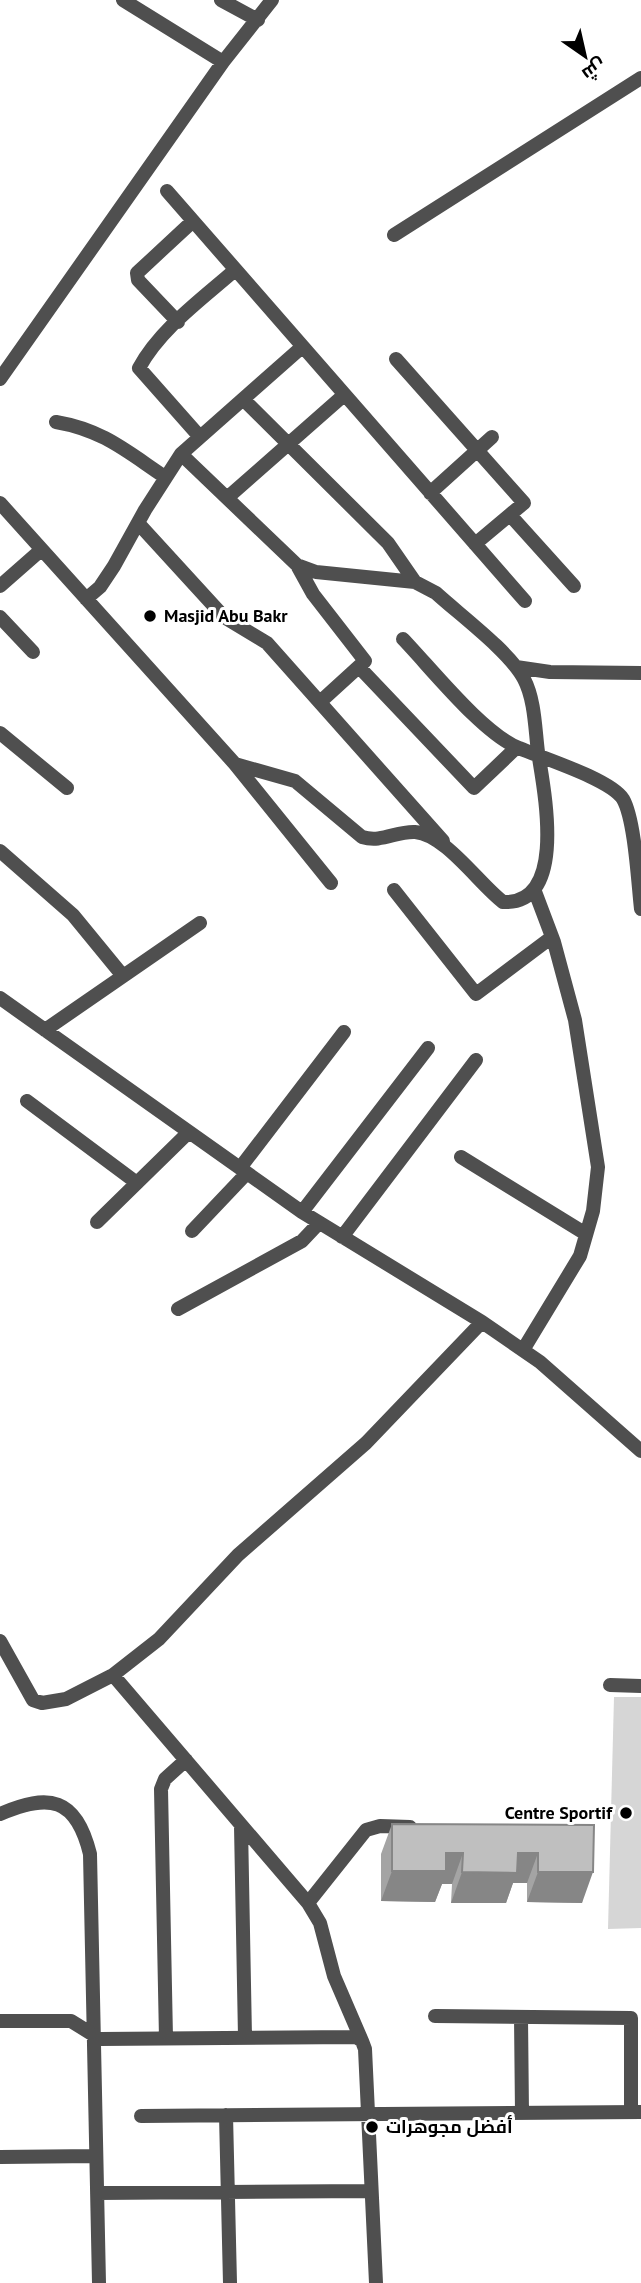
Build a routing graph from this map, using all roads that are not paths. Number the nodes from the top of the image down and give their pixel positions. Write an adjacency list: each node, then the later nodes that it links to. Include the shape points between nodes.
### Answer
1 (123, 0): 5 (street)
2 (221, 0): 4 (street)
3 (272, 0): 4 (street)
4 (258, 20): 5 (street)
5 (223, 62): 14 (street)
6 (641, 78): 9 (street)
7 (167, 191): 8 (street)
8 (193, 221): 10 (street); 11 (street, via 137,273 138,281)
9 (394, 235)
10 (235, 270): 11 (street); 12 (street)
11 (178, 322): 19 (street, via 139,368)
12 (302, 347): 15 (street); 16 (street)
13 (396, 359): 21 (street)
14 (0, 379)
15 (344, 395): 20 (street); 24 (street)
16 (243, 399): 19 (street); 20 (street)
17 (56, 422): 23 (street, via 105,436)
18 (492, 436): 21 (street)
19 (200, 437): 22 (street)
20 (288, 444): 25 (street); 32 (street, via 388,543)
21 (477, 450): 24 (street); 27 (street, via 524,503)
22 (181, 454): 23 (street); 25 (street)
23 (165, 477): 28 (street)
24 (430, 493): 29 (street)
25 (227, 498): 31 (street)
26 (0, 503): 30 (street)
27 (510, 515): 29 (street); 34 (street)
28 (138, 523): 35 (street, via 100,587); 43 (street, via 224,617 267,643)
29 (475, 544): 36 (street)
30 (41, 550): 33 (street); 35 (street)
31 (297, 565): 32 (street, via 316,572); 40 (street, via 313,594 365,661)
32 (415, 582): 41 (street, via 436,593)
33 (0, 586)
34 (574, 586)
35 (86, 600): 47 (street)
36 (525, 601)
37 (0, 617): 39 (street)
38 (403, 639): 45 (street, via 482,722)
39 (33, 652)
40 (359, 667): 43 (street); 45 (street, via 474,788)
41 (516, 667): 42 (street); 46 (street, via 530,696)
42 (641, 673)
43 (320, 702): 50 (street)
44 (0, 733): 48 (street)
45 (516, 748): 46 (street)
46 (539, 754): 52 (street, via 549,827 545,866); 54 (street, via 622,798 629,813)
47 (235, 764): 50 (street, via 295,780 362,837 376,841 415,832 430,836); 51 (street)
48 (67, 788)
49 (0, 851): 57 (street, via 74,915)
50 (452, 853): 52 (street, via 503,902 516,903)
51 (331, 883)
52 (534, 889): 56 (street)
53 (394, 890): 56 (street, via 476,994)
54 (641, 909)
55 (200, 923): 57 (street)
56 (552, 937): 72 (street, via 575,1020 598,1167)
57 (123, 976): 59 (street)
58 (0, 998): 59 (street)
59 (45, 1030): 64 (street)
60 (344, 1031): 66 (street)
61 (428, 1048): 68 (street)
62 (477, 1060): 73 (street)
63 (27, 1101): 67 (street)
64 (189, 1132): 66 (street); 67 (street)
65 (461, 1157): 72 (street)
66 (243, 1170): 68 (street); 71 (street)
67 (137, 1183): 69 (street)
68 (302, 1212): 70 (street)
69 (97, 1223)
70 (319, 1223): 73 (street); 74 (street, via 302,1241)
71 (192, 1231)
72 (586, 1234): 76 (street, via 580,1256)
73 (342, 1237): 75 (street)
74 (178, 1309)
75 (482, 1321): 76 (street); 79 (street, via 366,1443 238,1555 169,1630)
76 (523, 1350): 77 (street)
77 (641, 1451)
78 (0, 1641): 79 (street, via 33,1700 42,1703 66,1699)
79 (113, 1675): 82 (street)
80 (610, 1685): 81 (street)
81 (641, 1686)
82 (186, 1760): 84 (street); 91 (street, via 161,1789)
83 (0, 1814): 90 (street, via 46,1800 66,1809 84,1829 90,1854)
84 (242, 1826): 86 (street); 92 (street)
85 (429, 1827): 86 (street, via 366,1830)
86 (308, 1903): 93 (street, via 320,1923 334,1976)
87 (435, 2016): 88 (street)
88 (521, 2017): 94 (street, via 631,2018); 96 (street)
89 (0, 2021): 90 (street, via 71,2021)
90 (92, 2035): 91 (street, via 100,2039); 99 (street)
91 (166, 2038): 92 (street)
92 (245, 2038): 93 (street)
93 (362, 2040): 95 (street)
94 (636, 2112): 96 (street)
95 (368, 2113): 96 (street); 97 (street); 101 (street)
96 (522, 2113)
97 (226, 2115): 98 (street); 102 (street)
98 (141, 2116)
99 (96, 2156): 100 (street); 103 (street)
100 (0, 2157)
101 (370, 2191): 102 (street); 106 (street)
102 (228, 2192): 103 (street); 105 (street)
103 (97, 2193): 104 (street)
104 (99, 2283)
105 (230, 2283)
106 (376, 2283)

